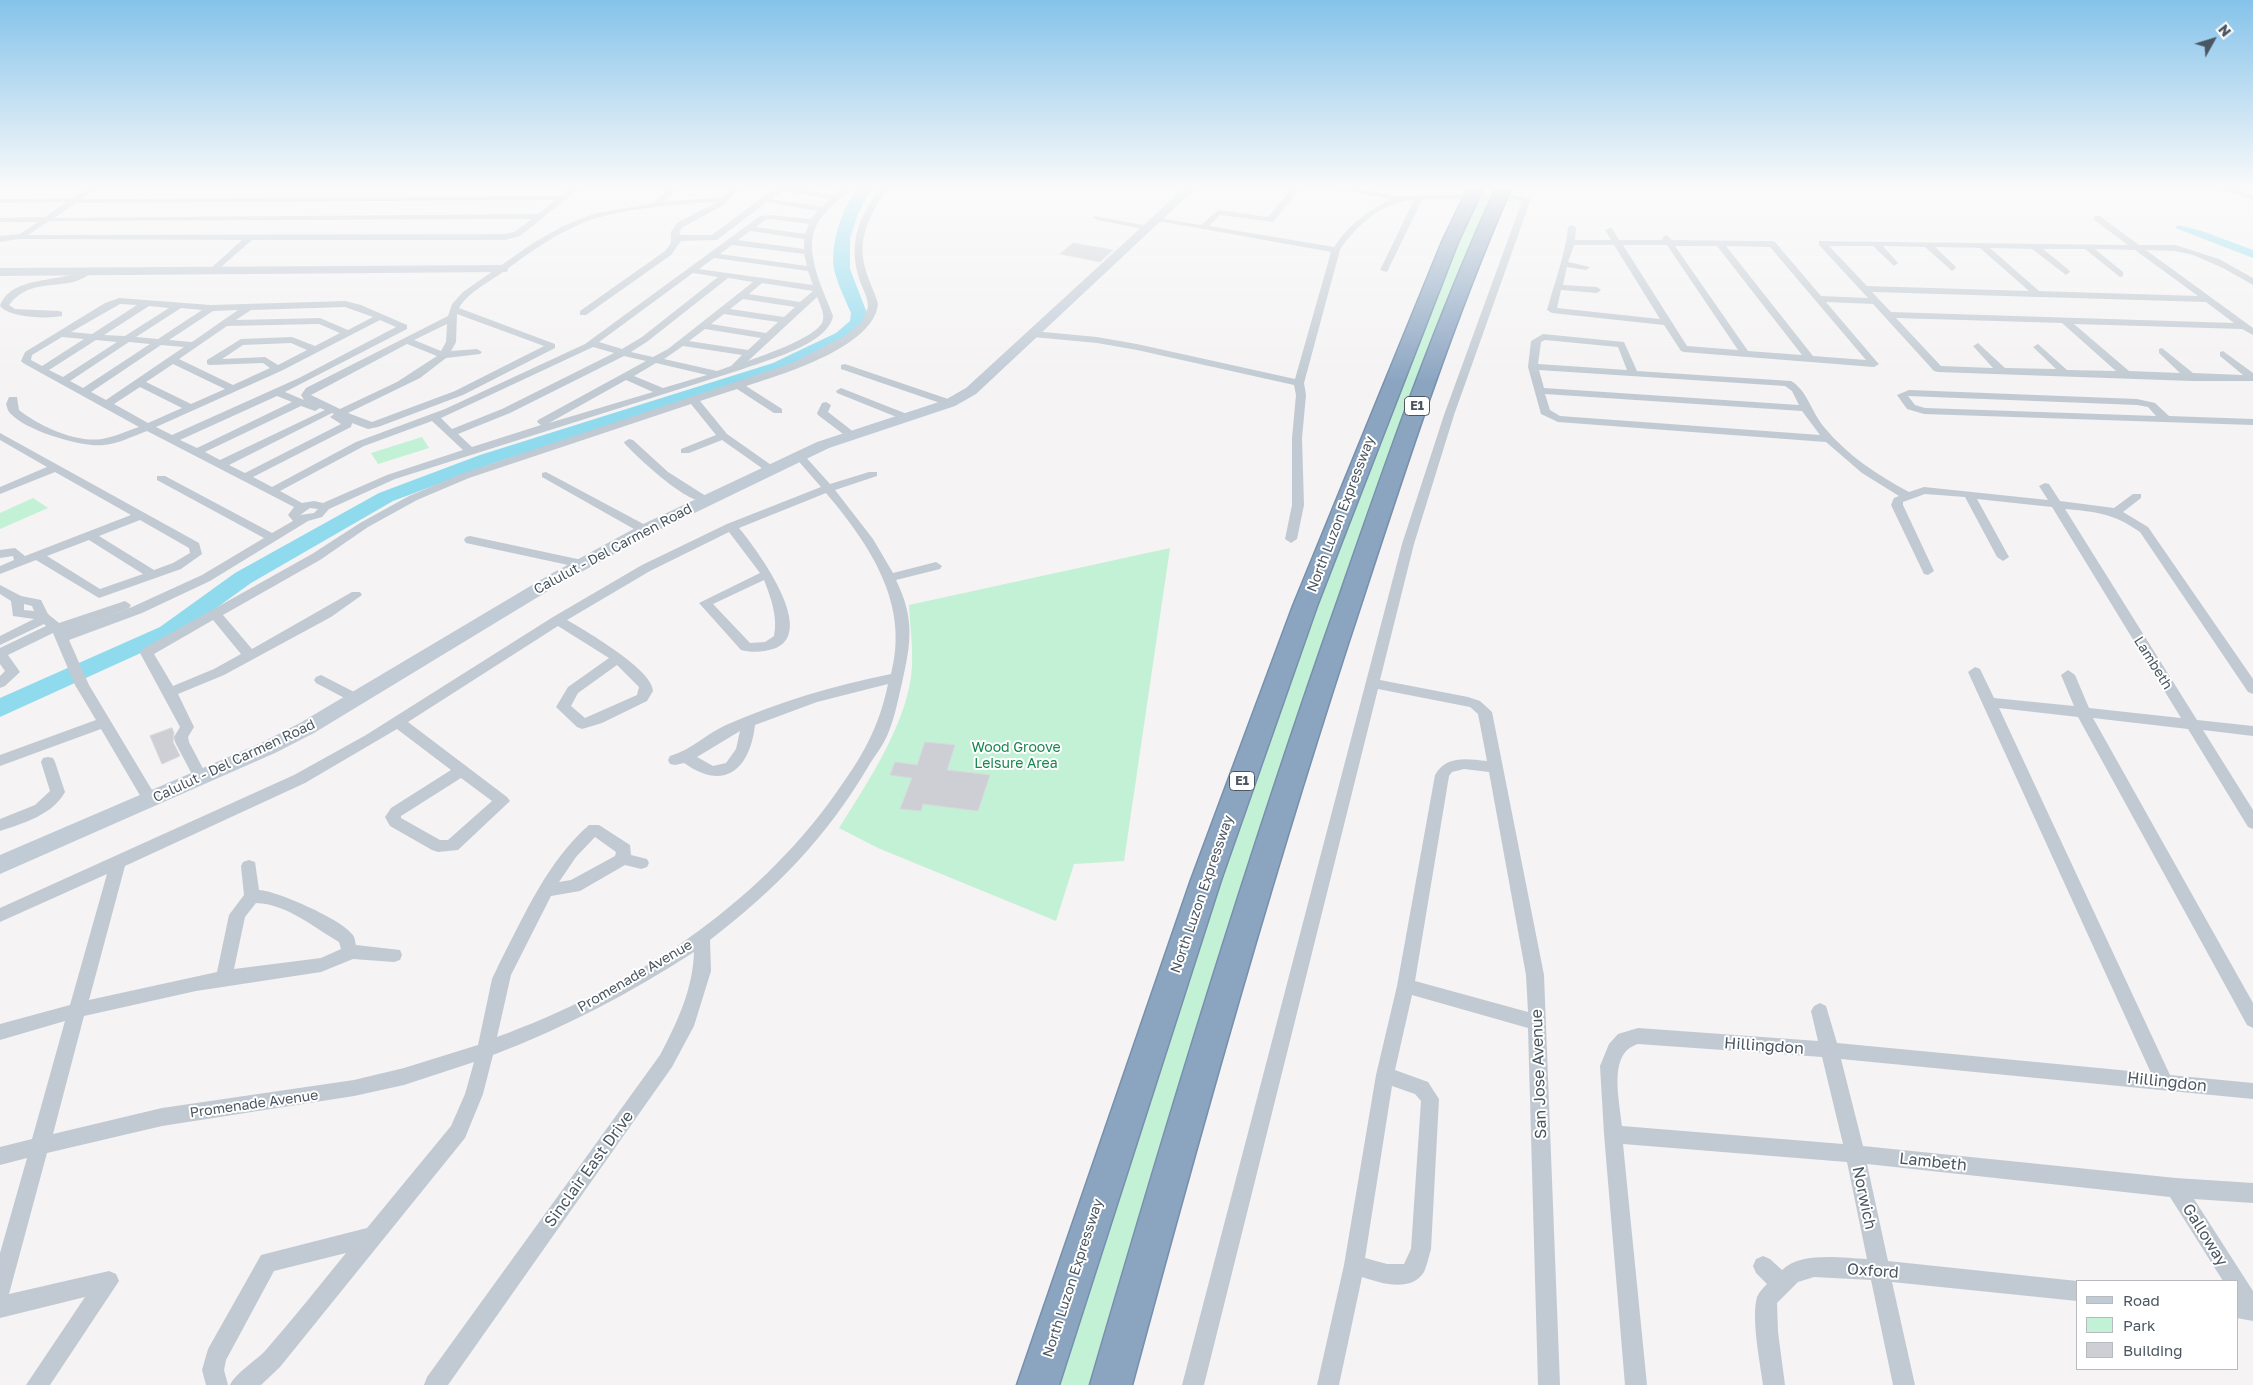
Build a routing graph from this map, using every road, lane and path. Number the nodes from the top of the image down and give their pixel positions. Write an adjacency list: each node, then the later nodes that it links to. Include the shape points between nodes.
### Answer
1 (807, 252): 32 (street)
2 (233, 253): 36 (street)
3 (528, 253): 31 (street)
4 (668, 253): 59 (street)
5 (717, 253): 26 (street)
6 (858, 253): 114 (street, via 874,306 865,324 855,334 814,358)
7 (1122, 253): 74 (main road, Calulut - Del Carmen Road)
8 (1335, 253): 113 (street)
9 (1392, 253): 34 (street)
10 (1446, 253): 268 (highway, North Luzon Expressway / E1, via 1299,624 1206,880)
11 (1475, 253): 269 (highway, E1, via 1408,431 1316,698 1252,899)
12 (1507, 253): 204 (street, via 1449,415 1408,544)
13 (1567, 253): 28 (street)
14 (1623, 253): 68 (street)
15 (1676, 253): 90 (street)
16 (1727, 253): 93 (street)
17 (1779, 253): 49 (street)
18 (1831, 253): 44 (street)
19 (1884, 253): 27 (street)
20 (1936, 253): 30 (street)
21 (1991, 253): 47 (street)
22 (2042, 253): 38 (street)
23 (2094, 253): 39 (street)
24 (2145, 253): 50 (street)
25 (2194, 253): 42 (street, via 2234,269)
26 (712, 256): 32 (street); 33 (street)
27 (1894, 263)
28 (1563, 264): 29 (street); 43 (street)
29 (1586, 266)
30 (1952, 268)
31 (502, 269): 36 (main road); 61 (street, via 456,304)
32 (812, 269): 45 (street)
33 (691, 270): 40 (street); 80 (street)
34 (1384, 270)
35 (88, 271): 36 (main road); 37 (main road); 54 (street, via 67,281 32,283)
36 (213, 271)
37 (0, 272)
38 (2066, 272)
39 (2120, 274)
40 (726, 275): 41 (street); 88 (street)
41 (761, 280): 45 (street); 48 (street)
42 (2253, 282)
43 (1559, 287): 46 (street); 68 (street, via 1552,310)
44 (1865, 288): 47 (street); 51 (street)
45 (820, 289): 53 (street); 100 (street, via 828,316 827,324 820,331 792,346)
46 (1597, 290)
47 (2036, 293): 50 (street)
48 (742, 296): 53 (street); 58 (street)
49 (1819, 299): 51 (street); 93 (street, via 1874,364)
50 (2206, 299): 64 (street)
51 (1876, 302): 62 (street)
52 (147, 303): 55 (street); 72 (street, via 114,302); 75 (street)
53 (802, 305): 66 (street)
54 (2, 306): 60 (street, via 15,312)
55 (178, 306): 56 (street); 77 (street)
56 (211, 308): 57 (street); 79 (street)
57 (247, 308): 63 (street, via 345,304 358,306); 69 (street)
58 (722, 311): 66 (street); 70 (street)
59 (583, 313)
60 (59, 314)
61 (453, 314): 78 (street); 92 (street, via 452,336); 133 (street, via 552,346 459,393 374,426)
62 (1889, 315): 67 (street); 103 (street, via 1938,368)
63 (380, 318): 73 (street); 119 (street, via 404,327)
64 (2234, 318): 65 (street); 71 (street)
65 (2253, 318)
66 (784, 320): 76 (street)
67 (2064, 320): 71 (street); 108 (street)
68 (1665, 322): 90 (street, via 1684,349)
69 (226, 323): 73 (street, via 320,321); 82 (street)
70 (704, 326): 76 (street); 81 (street)
71 (2249, 329)
72 (61, 334): 75 (street); 101 (street, via 26,357 26,361)
73 (350, 334): 85 (street)
74 (1033, 334): 113 (street, via 1137,347); 125 (main road, Calulut - Del Carmen Road, via 979,384)
75 (94, 336): 77 (street); 101 (street)
76 (766, 336): 89 (street)
77 (126, 339): 79 (street); 111 (street)
78 (407, 341): 92 (street); 133 (street, via 310,390 306,395)
79 (161, 342): 82 (street); 118 (street)
80 (592, 343): 88 (street); 134 (street)
81 (682, 343): 89 (street); 95 (street)
82 (194, 345): 94 (street)
83 (1978, 346): 103 (street)
84 (2038, 347): 105 (street)
85 (316, 350): 96 (street, via 292,340 241,342); 99 (street)
86 (2162, 351): 109 (street)
87 (477, 352): 92 (street)
88 (623, 353): 95 (street); 141 (street, via 506,412)
89 (749, 353): 100 (street)
90 (1745, 354): 93 (street)
91 (2223, 354): 110 (street)
92 (444, 355): 133 (street, via 424,372)
93 (1810, 358)
94 (173, 360): 102 (street); 112 (street)
95 (655, 360): 106 (street); 107 (street)
96 (212, 362): 99 (street, via 265,360); 102 (street)
97 (845, 367): 125 (street)
98 (1533, 367): 104 (street); 104 (street, via 1536,341 1543,337 1620,344); 117 (street)
99 (277, 369): 115 (street)
100 (732, 369): 106 (street)
101 (42, 370): 111 (street)
102 (196, 370): 115 (street)
103 (2002, 370): 105 (street)
104 (1633, 372): 130 (street, via 1787,383 1796,387)
105 (2064, 372): 108 (street)
106 (718, 374): 120 (street)
107 (626, 376): 120 (street); 121 (street)
108 (2128, 376): 109 (street)
109 (2192, 378): 110 (street)
110 (2253, 378)
111 (63, 381): 118 (street)
112 (140, 383): 126 (street); 129 (street)
113 (1299, 384): 176 (street, via 1298,506)
114 (737, 385): 123 (street); 131 (street)
115 (233, 389): 129 (street)
116 (841, 391): 135 (street)
117 (1540, 391): 130 (street); 147 (street, via 1545,412 1558,419)
118 (84, 392): 126 (street)
119 (277, 392): 124 (street); 146 (street)
120 (663, 392): 128 (street)
121 (593, 394): 128 (street); 140 (street)
122 (13, 399): 139 (street, via 14,412 22,418 59,435 90,444)
123 (693, 400): 144 (street); 192 (street, via 466,476 413,498)
124 (301, 402): 132 (street); 151 (street)
125 (950, 403): 135 (main road, Calulut - Del Carmen Road)
126 (108, 404): 139 (street)
127 (826, 405): 142 (street, via 822,413)
128 (618, 406): 140 (street)
129 (191, 408): 139 (street)
130 (1804, 408): 147 (street)
131 (778, 411)
132 (327, 413): 138 (street); 153 (street)
133 (340, 413)
134 (434, 417): 141 (street); 145 (street)
135 (908, 418): 142 (main road, Calulut - Del Carmen Road)
136 (2167, 420): 136 (street, via 1992,417 1924,411 1912,407 1902,395 2137,402 2151,406); 137 (street)
137 (2253, 422)
138 (347, 425): 145 (street); 158 (street)
139 (148, 427): 146 (street)
140 (524, 432): 149 (street)
141 (451, 433): 149 (street)
142 (851, 434): 152 (main road, Calulut - Del Carmen Road)
143 (0, 436): 154 (street)
144 (722, 436): 150 (street); 155 (street)
145 (376, 437): 163 (street)
146 (173, 439): 151 (street)
147 (1827, 439): 164 (street, via 1884,484)
148 (629, 442): 167 (street, via 671,480)
149 (470, 451): 170 (street, via 391,477 323,506 324,510 318,515)
150 (685, 451)
151 (197, 452): 153 (street)
152 (799, 456): 155 (main road, Calulut - Del Carmen Road); 162 (street, Promenade Avenue)
153 (221, 464): 158 (street)
154 (54, 468): 161 (street); 171 (street)
155 (770, 469): 167 (main road, Calulut - Del Carmen Road)
156 (873, 474): 162 (street)
157 (546, 475): 173 (street)
158 (245, 477): 163 (street)
159 (161, 478): 175 (street)
160 (2045, 486): 168 (street)
161 (2, 488)
162 (826, 488): 172 (street); 188 (street, Promenade Avenue, via 871,545)
163 (272, 491): 170 (street)
164 (1906, 495): 165 (street, via 1924,490); 185 (street, via 1898,500 1897,505)
165 (1970, 495): 168 (street); 180 (street)
166 (2136, 496): 169 (street)
167 (705, 500): 173 (main road, Calulut - Del Carmen Road)
168 (2054, 503): 169 (street); 213 (street, Lambeth)
169 (2116, 512): 205 (street, via 2144,530)
170 (303, 513): 175 (street)
171 (141, 515): 174 (street); 187 (street, via 197,550 177,566)
172 (731, 526): 186 (street); 193 (street, via 646,568)
173 (645, 530): 182 (main road, Calulut - Del Carmen Road)
174 (91, 536): 179 (street); 187 (street)
175 (273, 538): 194 (street, via 206,578 138,610)
176 (1291, 539)
177 (470, 540): 182 (street)
178 (0, 554): 181 (street, via 15,552)
179 (38, 556): 181 (street); 187 (street, via 96,594)
180 (2002, 557)
181 (21, 562): 184 (street)
182 (582, 564): 207 (main road, Calulut - Del Carmen Road)
183 (936, 566): 188 (street)
184 (0, 570)
185 (1928, 571)
186 (767, 574): 186 (street, via 782,619 781,635 777,642 766,646 746,647 705,603)
187 (154, 575)
188 (889, 578): 201 (street, Promenade Avenue, via 899,605 904,638)
189 (0, 589): 191 (street)
190 (356, 595): 197 (street)
191 (17, 599): 194 (street, via 18,613)
192 (216, 614): 197 (street); 206 (street, via 147,653)
193 (558, 620): 198 (street); 211 (street)
194 (54, 630): 195 (street); 196 (street); 210 (street)
195 (0, 641)
196 (0, 654): 203 (street, via 13,672)
197 (249, 656): 206 (street)
198 (618, 658): 198 (street, via 646,686 646,691 642,698 582,724 563,707 568,696)
199 (1975, 672): 208 (street)
200 (2068, 675): 209 (street)
201 (896, 678): 212 (street, via 809,699); 231 (street, Promenade Avenue, via 887,718 874,747 826,820 770,881)
202 (321, 680): 207 (street)
203 (0, 683)
204 (1372, 683): 217 (street, San Jose Avenue, via 1475,704 1485,712); 270 (street)
205 (2253, 689)
206 (170, 692): 219 (street, via 187,727 181,737 182,742)
207 (358, 699): 219 (main road, Calulut - Del Carmen Road, via 308,728)
208 (1989, 702): 209 (street); 244 (street)
209 (2084, 714): 213 (street); 238 (street)
210 (105, 722): 215 (street); 220 (street)
211 (399, 722): 218 (street); 224 (street, via 328,764)
212 (748, 722): 212 (street, via 746,744 728,774 704,769 681,759)
213 (2192, 724): 214 (street); 221 (street, Lambeth)
214 (2253, 731)
215 (0, 761)
216 (48, 762): 222 (street, via 58,792 54,800)
217 (1494, 767): 235 (street, via 1464,764 1447,768 1442,775); 239 (street, San Jose Avenue, via 1535,975)
218 (460, 771): 218 (street, via 502,801 462,839 452,846 438,846 395,822 396,812)
219 (200, 778): 220 (main road, Calulut - Del Carmen Road)
220 (150, 800): 226 (main road, Calulut - Del Carmen Road)
221 (2253, 823)
222 (0, 825)
223 (623, 859): 225 (street); 228 (street, via 574,886); 228 (street, via 624,849 594,829 562,864)
224 (118, 862): 230 (street); 236 (street)
225 (641, 863)
226 (0, 866)
227 (249, 866): 229 (street)
228 (548, 890): 241 (street, via 502,978)
229 (252, 896): 232 (street, via 266,896 279,901 346,938); 234 (street, via 237,915)
230 (0, 915)
231 (702, 936): 241 (street, Promenade Avenue, via 605,996); 267 (street, Sinclair East Drive, via 702,971 685,1026 666,1061)
232 (350, 952): 233 (street); 234 (street, via 333,963)
233 (394, 955)
234 (224, 978): 236 (street)
235 (1406, 986): 239 (street); 243 (street)
236 (75, 1010): 240 (street); 247 (street)
237 (1820, 1012): 242 (street, Norwich)
238 (2253, 1020)
239 (1538, 1023): 272 (street, San Jose Avenue)
240 (0, 1032)
241 (487, 1050): 247 (street, Promenade Avenue, via 407,1076 355,1088 162,1118); 252 (street, via 471,1107 458,1132)
242 (1830, 1050): 244 (street, Hillingdon); 246 (street, Hillingdon, via 1621,1036 1609,1066); 248 (street, Norwich)
243 (1385, 1075): 253 (street); 253 (street, via 1421,1088 1430,1099 1421,1250 1416,1266 1407,1274 1395,1275)
244 (2164, 1081): 245 (street, Hillingdon)
245 (2253, 1091)
246 (1613, 1134): 248 (street, Lambeth); 273 (street, Hillingdon)
247 (39, 1147): 249 (street, Promenade Avenue); 259 (street)
248 (1855, 1154): 250 (street, Lambeth); 255 (street, Norwich)
249 (0, 1156)
250 (2176, 1188): 251 (street, Lambeth); 256 (street, Galloway)
251 (2253, 1192)
252 (374, 1236): 265 (street, via 268,1262 216,1356 213,1370); 266 (street, via 272,1359)
253 (1354, 1265): 271 (street)
254 (1763, 1266): 257 (street)
255 (1879, 1270): 257 (street, Oxford, via 1814,1268 1792,1274); 260 (street, Oxford); 275 (street, Norwich)
256 (2234, 1280)
257 (1781, 1284): 274 (street, Oxford, via 1767,1300 1767,1332)
258 (2238, 1286): 263 (street, Galloway)
259 (0, 1290)
260 (2076, 1291)
261 (0, 1307): 264 (street, via 109,1280)
262 (2238, 1308): 263 (street)
263 (2253, 1310)
264 (37, 1385)
265 (217, 1385)
266 (241, 1385)
267 (435, 1385)
268 (1038, 1385)
269 (1111, 1385)
270 (1193, 1385)
271 (1328, 1385)
272 (1549, 1385)
273 (1636, 1385)
274 (1774, 1385)
275 (1904, 1385)

